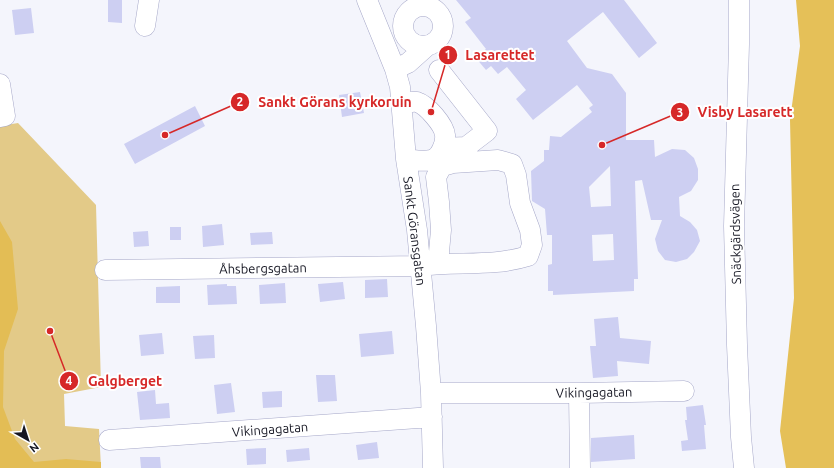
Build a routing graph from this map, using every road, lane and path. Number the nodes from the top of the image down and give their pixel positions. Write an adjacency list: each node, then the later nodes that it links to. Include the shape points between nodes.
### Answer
1 (149, 0): 6 (street)
2 (367, 0): 5 (street, Sankt Göransgatan)
3 (739, 0): 24 (street, Snäckgärdsvägen, via 734,226)
4 (409, 11): 5 (street, via 390,14); 7 (street, via 403,20 403,30 408,40 416,45); 7 (street, via 416,6 425,6 440,14 443,27 438,39)
5 (375, 21): 8 (street, Sankt Göransgatan)
6 (145, 26)
7 (427, 46): 8 (street, via 408,63)
8 (395, 69): 11 (street, Sankt Göransgatan)
9 (439, 70): 13 (street, via 487,131 466,147)
10 (0, 84): 12 (street, via 5,116)
11 (402, 104): 13 (street, via 417,102 433,113 445,135); 14 (street, Sankt Göransgatan)
12 (0, 117)
13 (443, 148): 14 (street, via 432,160)
14 (406, 159): 15 (street, Sankt Göransgatan, via 417,230)
15 (429, 265): 15 (street, via 512,261 528,256 532,245 530,230 520,203 512,164 498,160 442,166 436,177 441,230); 16 (street, Åhsbergsgatan); 18 (street, Sankt Göransgatan)
16 (105, 270)
17 (684, 391): 19 (street, Vikingagatan)
18 (431, 393): 19 (street, Vikingagatan); 20 (street, Sankt Göransgatan)
19 (579, 393): 23 (street)
20 (432, 417): 21 (street, Vikingagatan); 22 (street, Sankt Göransgatan)
21 (109, 440)
22 (432, 468)
23 (580, 468)
24 (744, 468)

